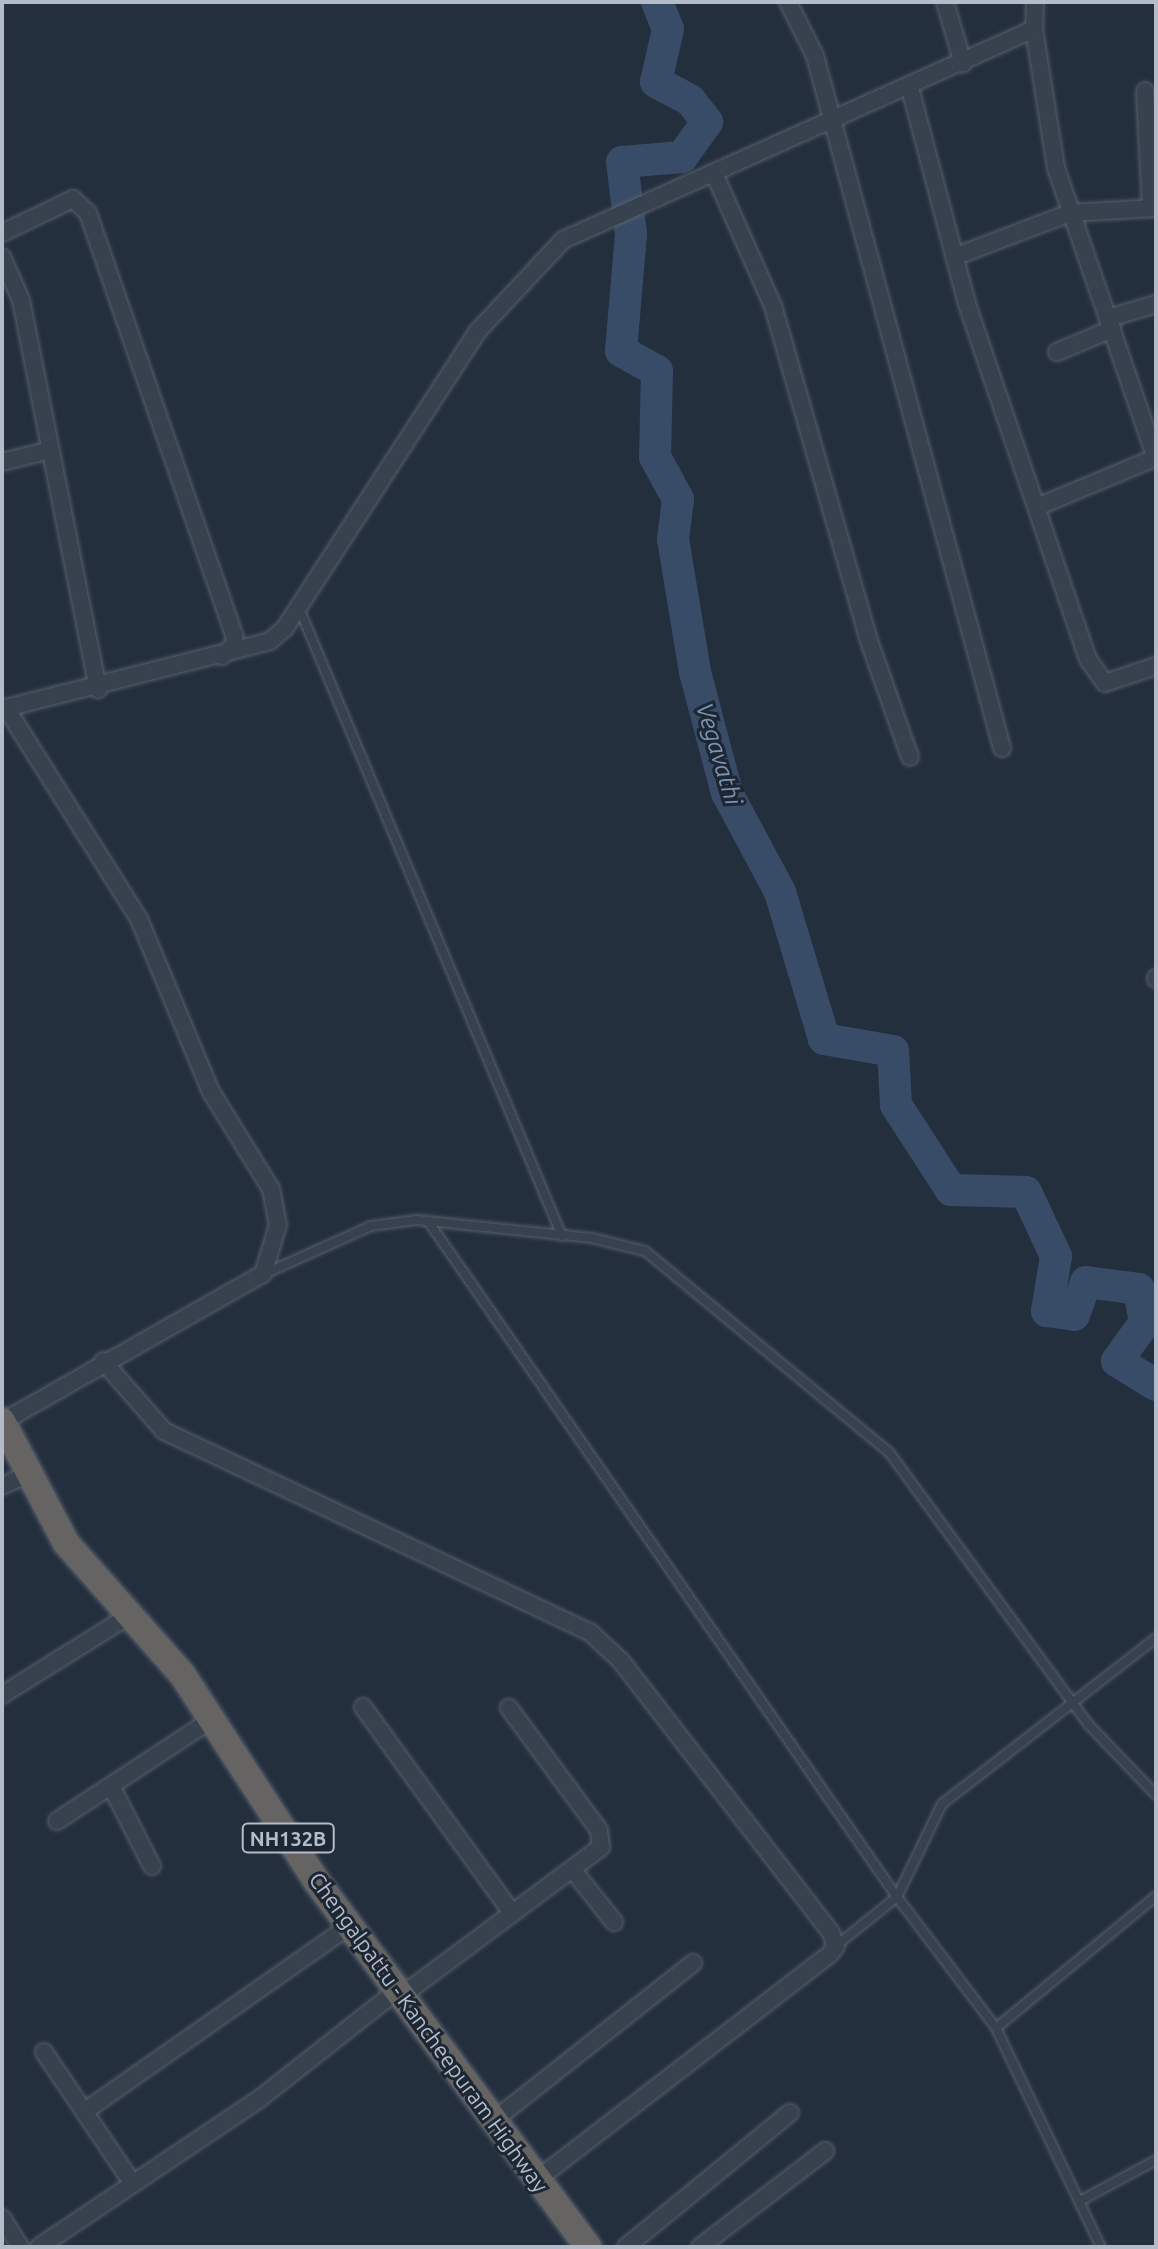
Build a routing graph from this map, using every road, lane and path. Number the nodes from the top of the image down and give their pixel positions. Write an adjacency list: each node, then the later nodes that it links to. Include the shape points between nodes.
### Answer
1 (788, 2): 8 (street, via 815,56)
2 (945, 2): 5 (street)
3 (1035, 2): 4 (street)
4 (1034, 29): 5 (street); 11 (street, via 1056,168)
5 (963, 63): 6 (street)
6 (910, 88): 8 (street); 14 (street)
7 (1145, 91): 10 (street)
8 (832, 121): 9 (street); 27 (street)
9 (714, 173): 22 (street, via 563,240 477,332); 28 (street, via 773,306 864,626)
10 (1153, 208): 11 (street)
11 (1070, 213): 14 (street); 16 (street)
12 (2, 233): 23 (street, via 73,199 88,213 234,635 235,644)
13 (2, 257): 18 (street, via 21,300)
14 (954, 257): 21 (street)
15 (1156, 304): 16 (street)
16 (1111, 324): 17 (street); 19 (street)
17 (1057, 352)
18 (51, 450): 20 (street); 25 (street)
19 (1156, 459): 21 (street)
20 (2, 462)
21 (1037, 507): 24 (street, via 1097,675 1116,682)
22 (299, 607): 23 (street, via 270,641); 30 (lane)
23 (221, 657): 25 (street)
24 (1156, 666)
25 (98, 689): 26 (street)
26 (4, 708): 31 (street, via 139,919 211,1092 271,1189 278,1225)
27 (1002, 748)
28 (910, 757)
29 (428, 1221): 30 (lane); 31 (lane, via 371,1226); 49 (lane)
30 (562, 1236): 39 (lane, via 645,1251 868,1433 916,1484)
31 (263, 1274): 32 (street)
32 (103, 1361): 33 (street); 53 (street, via 164,1431 591,1633 621,1661)
33 (2, 1421): 34 (highway, Chengalpattu - Kancheepuram Highway / NH132B)
34 (29, 1474): 35 (street); 36 (highway, Chengalpattu - Kancheepuram Highway / NH132B, via 66,1543)
35 (2, 1486)
36 (130, 1615): 38 (street); 42 (highway, Chengalpattu - Kancheepuram Highway / NH132B, via 182,1674)
37 (1156, 1638): 39 (lane)
38 (2, 1695)
39 (1070, 1701): 44 (lane); 49 (lane, via 942,1804)
40 (363, 1707): 50 (street)
41 (509, 1708): 47 (street, via 603,1840)
42 (212, 1719): 43 (street); 52 (highway, Chengalpattu - Kancheepuram Highway / NH132B)
43 (111, 1786): 45 (street); 46 (street)
44 (1156, 1795)
45 (57, 1821)
46 (152, 1866)
47 (572, 1869): 50 (street); 51 (street)
48 (1156, 1896): 56 (lane)
49 (897, 1897): 53 (lane); 56 (lane)
50 (512, 1913): 55 (street)
51 (614, 1922)
52 (349, 1926): 55 (highway, Chengalpattu - Kancheepuram Highway / NH132B); 58 (street)
53 (836, 1946): 63 (street)
54 (693, 1963): 60 (street)
55 (398, 1994): 60 (highway, Chengalpattu - Kancheepuram Highway / NH132B); 64 (street, via 306,2065)
56 (996, 2028): 65 (lane)
57 (44, 2052): 58 (street)
58 (85, 2111): 64 (street)
59 (790, 2113): 70 (street)
60 (493, 2121): 63 (highway, Chengalpattu - Kancheepuram Highway / NH132B)
61 (825, 2151): 71 (street)
62 (1156, 2160): 65 (lane)
63 (537, 2180): 69 (highway, Chengalpattu - Kancheepuram Highway / NH132B)
64 (133, 2184): 68 (street)
65 (1080, 2201): 72 (lane)
66 (2, 2218): 67 (street)
67 (20, 2247)
68 (39, 2247)
69 (588, 2247)
70 (626, 2247)
71 (700, 2247)
72 (1101, 2247)

